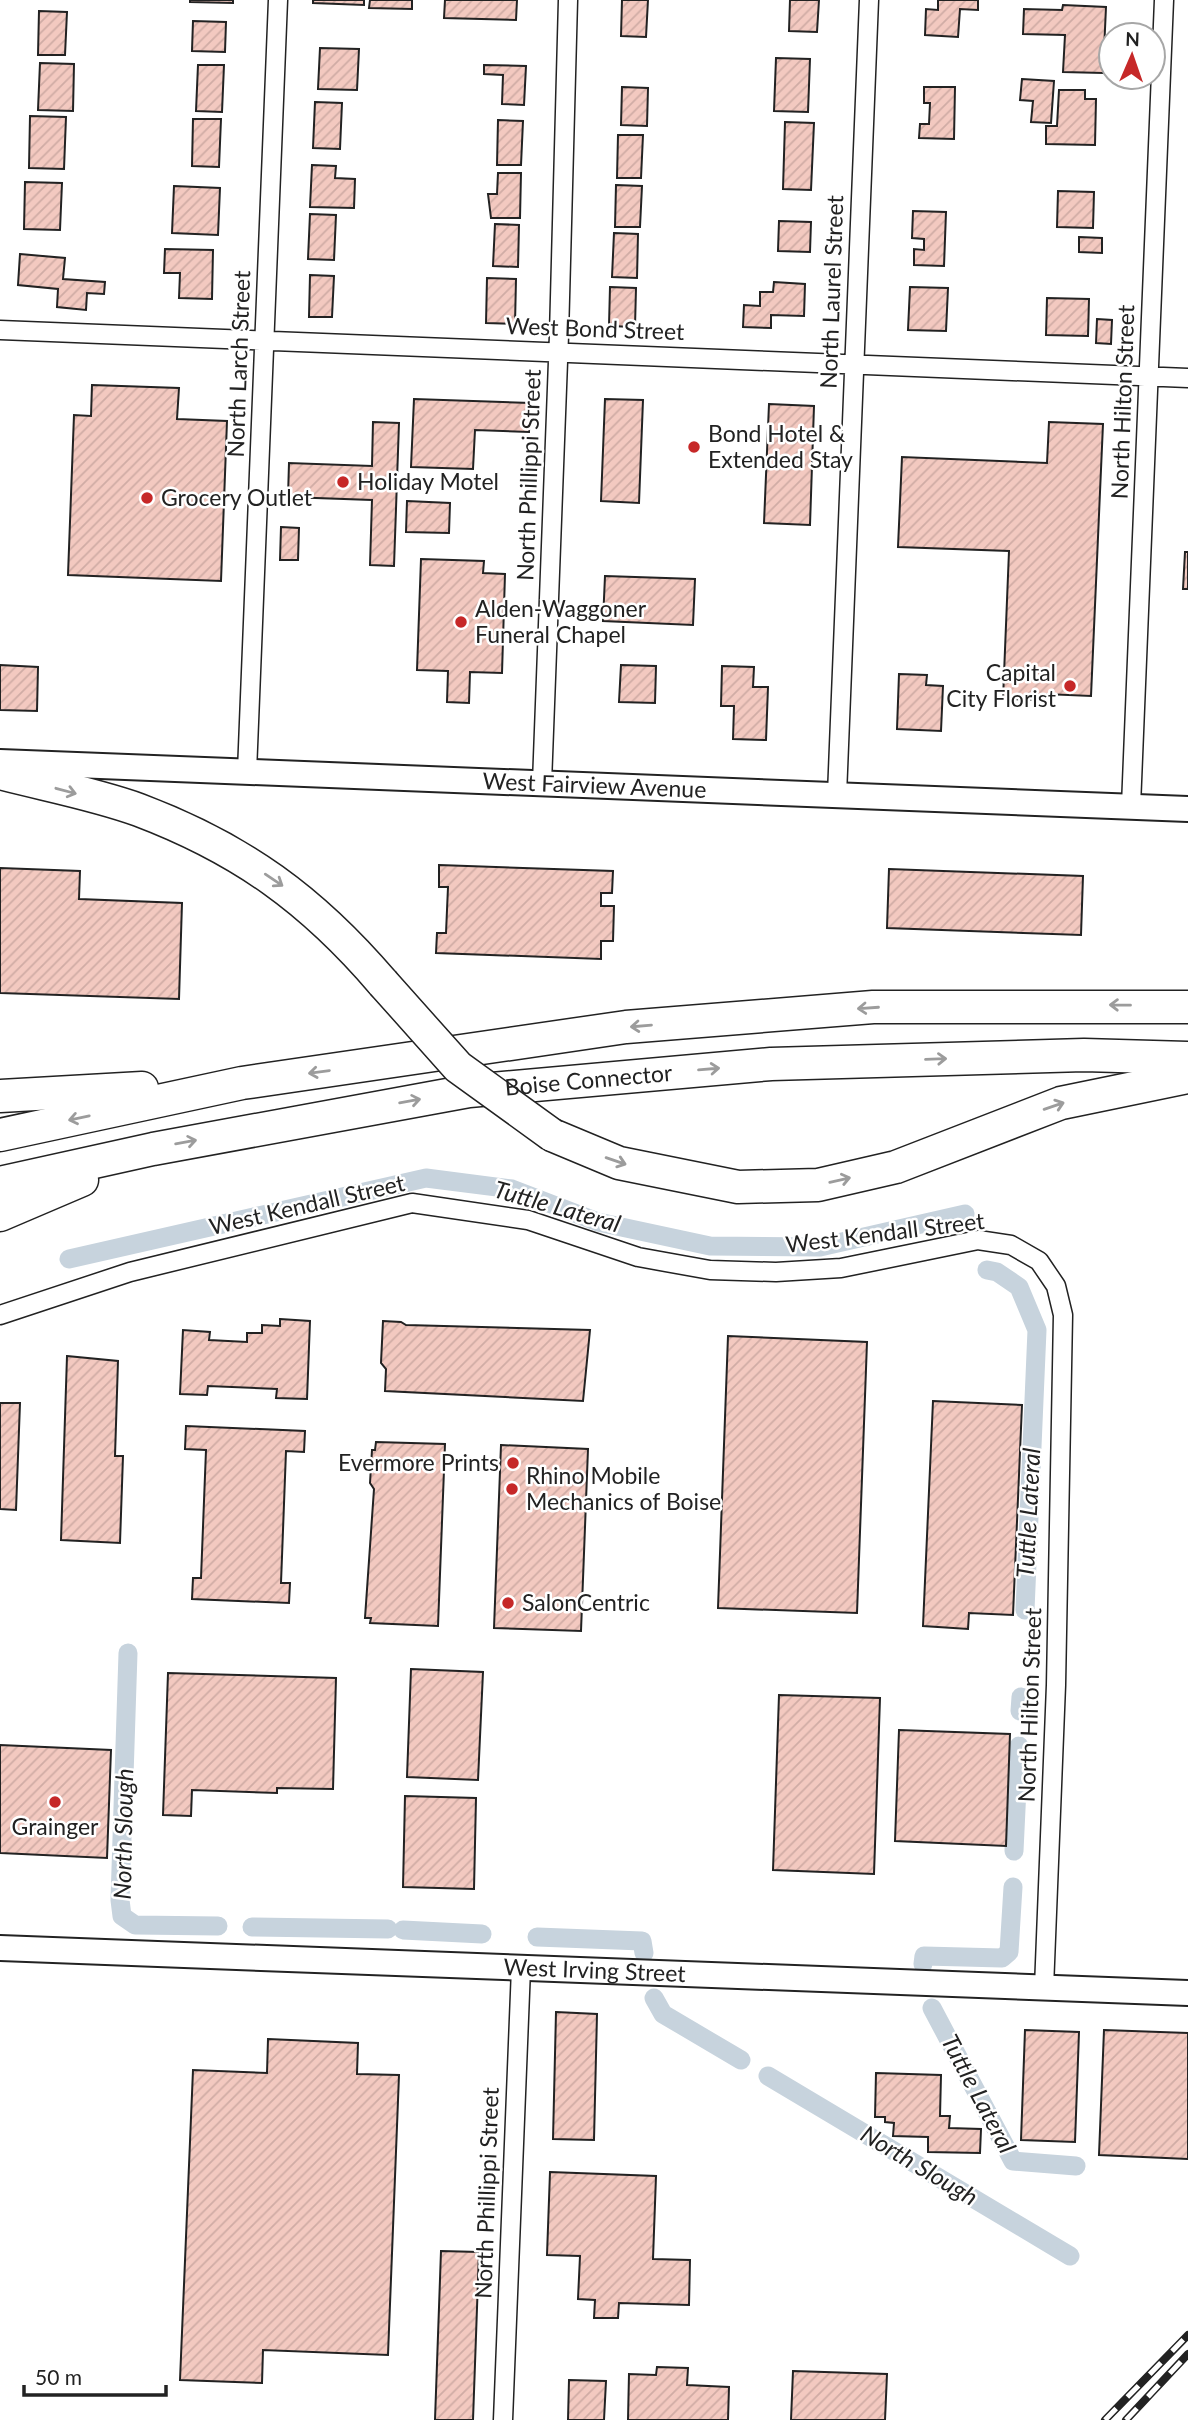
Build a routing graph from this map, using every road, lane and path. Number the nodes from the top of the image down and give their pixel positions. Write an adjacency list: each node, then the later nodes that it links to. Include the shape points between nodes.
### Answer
1 (278, 0): 6 (street, North Larch Street)
2 (568, 0): 7 (street, North Phillippi Street)
3 (869, 0): 8 (street, North Laurel Street)
4 (1164, 0): 9 (street, North Hilton Street)
5 (0, 330): 6 (street, West Bond Street)
6 (264, 341): 7 (street, West Bond Street); 12 (street, North Larch Street)
7 (559, 352): 8 (street, West Bond Street); 14 (street, North Phillippi Street)
8 (853, 364): 9 (street, West Bond Street); 15 (street, North Laurel Street)
9 (1148, 376): 10 (street, West Bond Street); 16 (street, North Hilton Street)
10 (1188, 378)
11 (0, 762): 12 (main road, West Fairview Avenue)
12 (247, 772): 14 (main road, West Fairview Avenue)
13 (0, 773): 20 (highway, one-way to 20, bridge, via 138,810 239,857 309,905 343,937 458,1068 552,1135 619,1163 738,1187 818,1185 896,1167 1061,1103)
14 (542, 783): 15 (main road, West Fairview Avenue)
15 (837, 795): 16 (main road, West Fairview Avenue)
16 (1131, 806): 17 (main road, West Fairview Avenue)
17 (1188, 809)
18 (1188, 1007): 21 (highway, Boise Connector, one-way to 21, via 860,1008 626,1027)
19 (1188, 1058): 24 (highway, Boise Connector, one-way to 19, via 469,1091 771,1064 1084,1055)
20 (1188, 1077)
21 (242, 1083): 22 (highway); 23 (highway, Boise Connector, one-way to 23)
22 (0, 1096)
23 (0, 1135)
24 (153, 1149): 25 (highway, Boise Connector); 26 (highway)
25 (0, 1184)
26 (0, 1216)
27 (1039, 1261): 28 (street, West Kendall Street, via 1011,1245 978,1240 841,1268 710,1270 638,1257 528,1220 412,1203 130,1272); 31 (street, North Hilton Street, via 1056,1286 1063,1315)
28 (0, 1315)
29 (0, 1948): 30 (main road, West Irving Street)
30 (521, 1968): 31 (main road, West Irving Street); 33 (street, North Phillippi Street)
31 (1044, 1988): 32 (main road, West Irving Street)
32 (1188, 1993)
33 (503, 2420)

